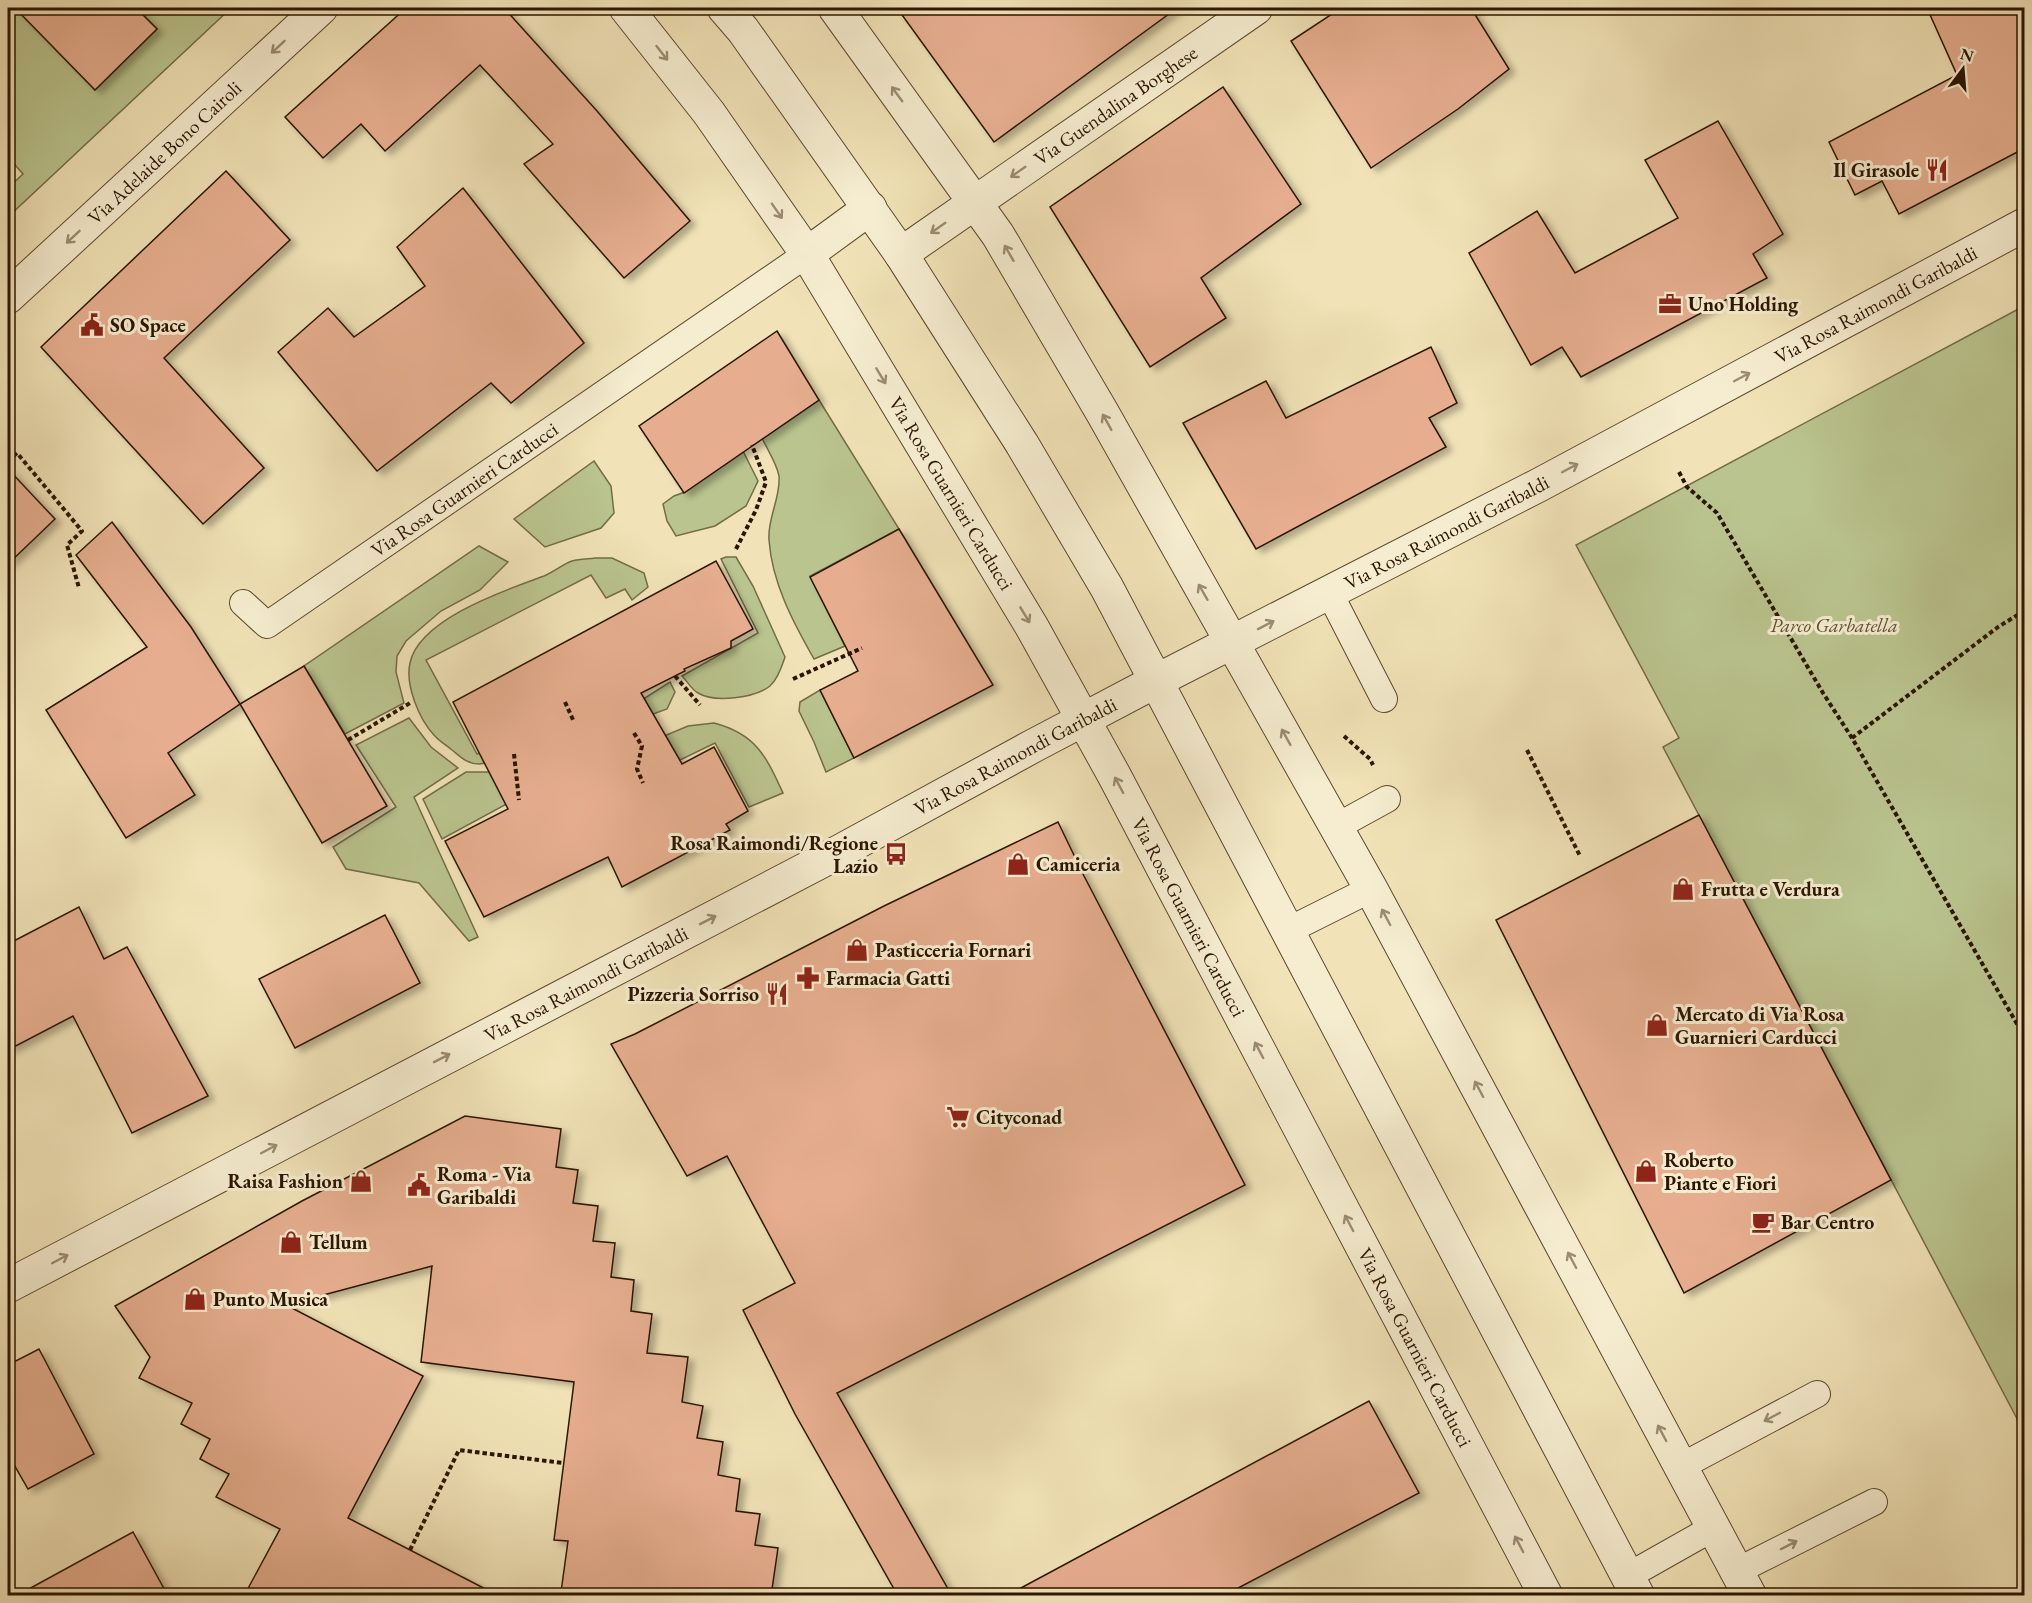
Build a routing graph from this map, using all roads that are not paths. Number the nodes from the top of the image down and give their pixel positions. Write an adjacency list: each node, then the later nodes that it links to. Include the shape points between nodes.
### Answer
1 (321, 8): 11 (street, Via Adelaide Bono Cairoli, one-way to 11)
2 (626, 8): 9 (street, Via Rosa Guarnieri Carducci, one-way to 9, via 709,113)
3 (724, 8): 7 (street)
4 (835, 8): 6 (street, one-way to 4)
5 (1256, 8): 6 (street, Via Guendalina Borghese, one-way to 6)
6 (975, 202): 10 (street, one-way to 10); 14 (street, one-way to 6, via 1102,412)
7 (870, 208): 9 (street, Via Rosa Guarnieri Carducci); 10 (street)
8 (2025, 225): 12 (street, Via Rosa Raimondi Garibaldi, one-way to 8, via 1539,485)
9 (807, 254): 13 (lane, Via Rosa Guarnieri Carducci, via 267,625); 17 (street, Via Rosa Guarnieri Carducci, one-way to 17, via 1032,627)
10 (901, 254): 15 (street, via 1022,444)
11 (8, 297)
12 (1329, 592): 14 (street, Via Rosa Raimondi Garibaldi, one-way to 12); 16 (lane)
13 (243, 603)
14 (1232, 643): 15 (street, Via Rosa Raimondi Garibaldi); 19 (street, one-way to 14)
15 (1158, 680): 17 (street, Via Rosa Raimondi Garibaldi); 21 (street)
16 (1384, 699)
17 (1083, 720): 22 (street, Via Rosa Raimondi Garibaldi, one-way to 17, via 837,853); 29 (street, Via Rosa Guarnieri Carducci, one-way to 17)
18 (1387, 799): 19 (lane)
19 (1336, 827): 20 (street)
20 (1371, 889): 21 (lane); 24 (street, one-way to 20)
21 (1289, 930): 28 (street)
22 (8, 1286)
23 (1817, 1394): 24 (lane, one-way to 24)
24 (1680, 1467): 26 (street)
25 (1874, 1502): 27 (lane, one-way to 25)
26 (1713, 1528): 27 (street); 28 (lane)
27 (1743, 1583)
28 (1633, 1586)
29 (1546, 1596)

